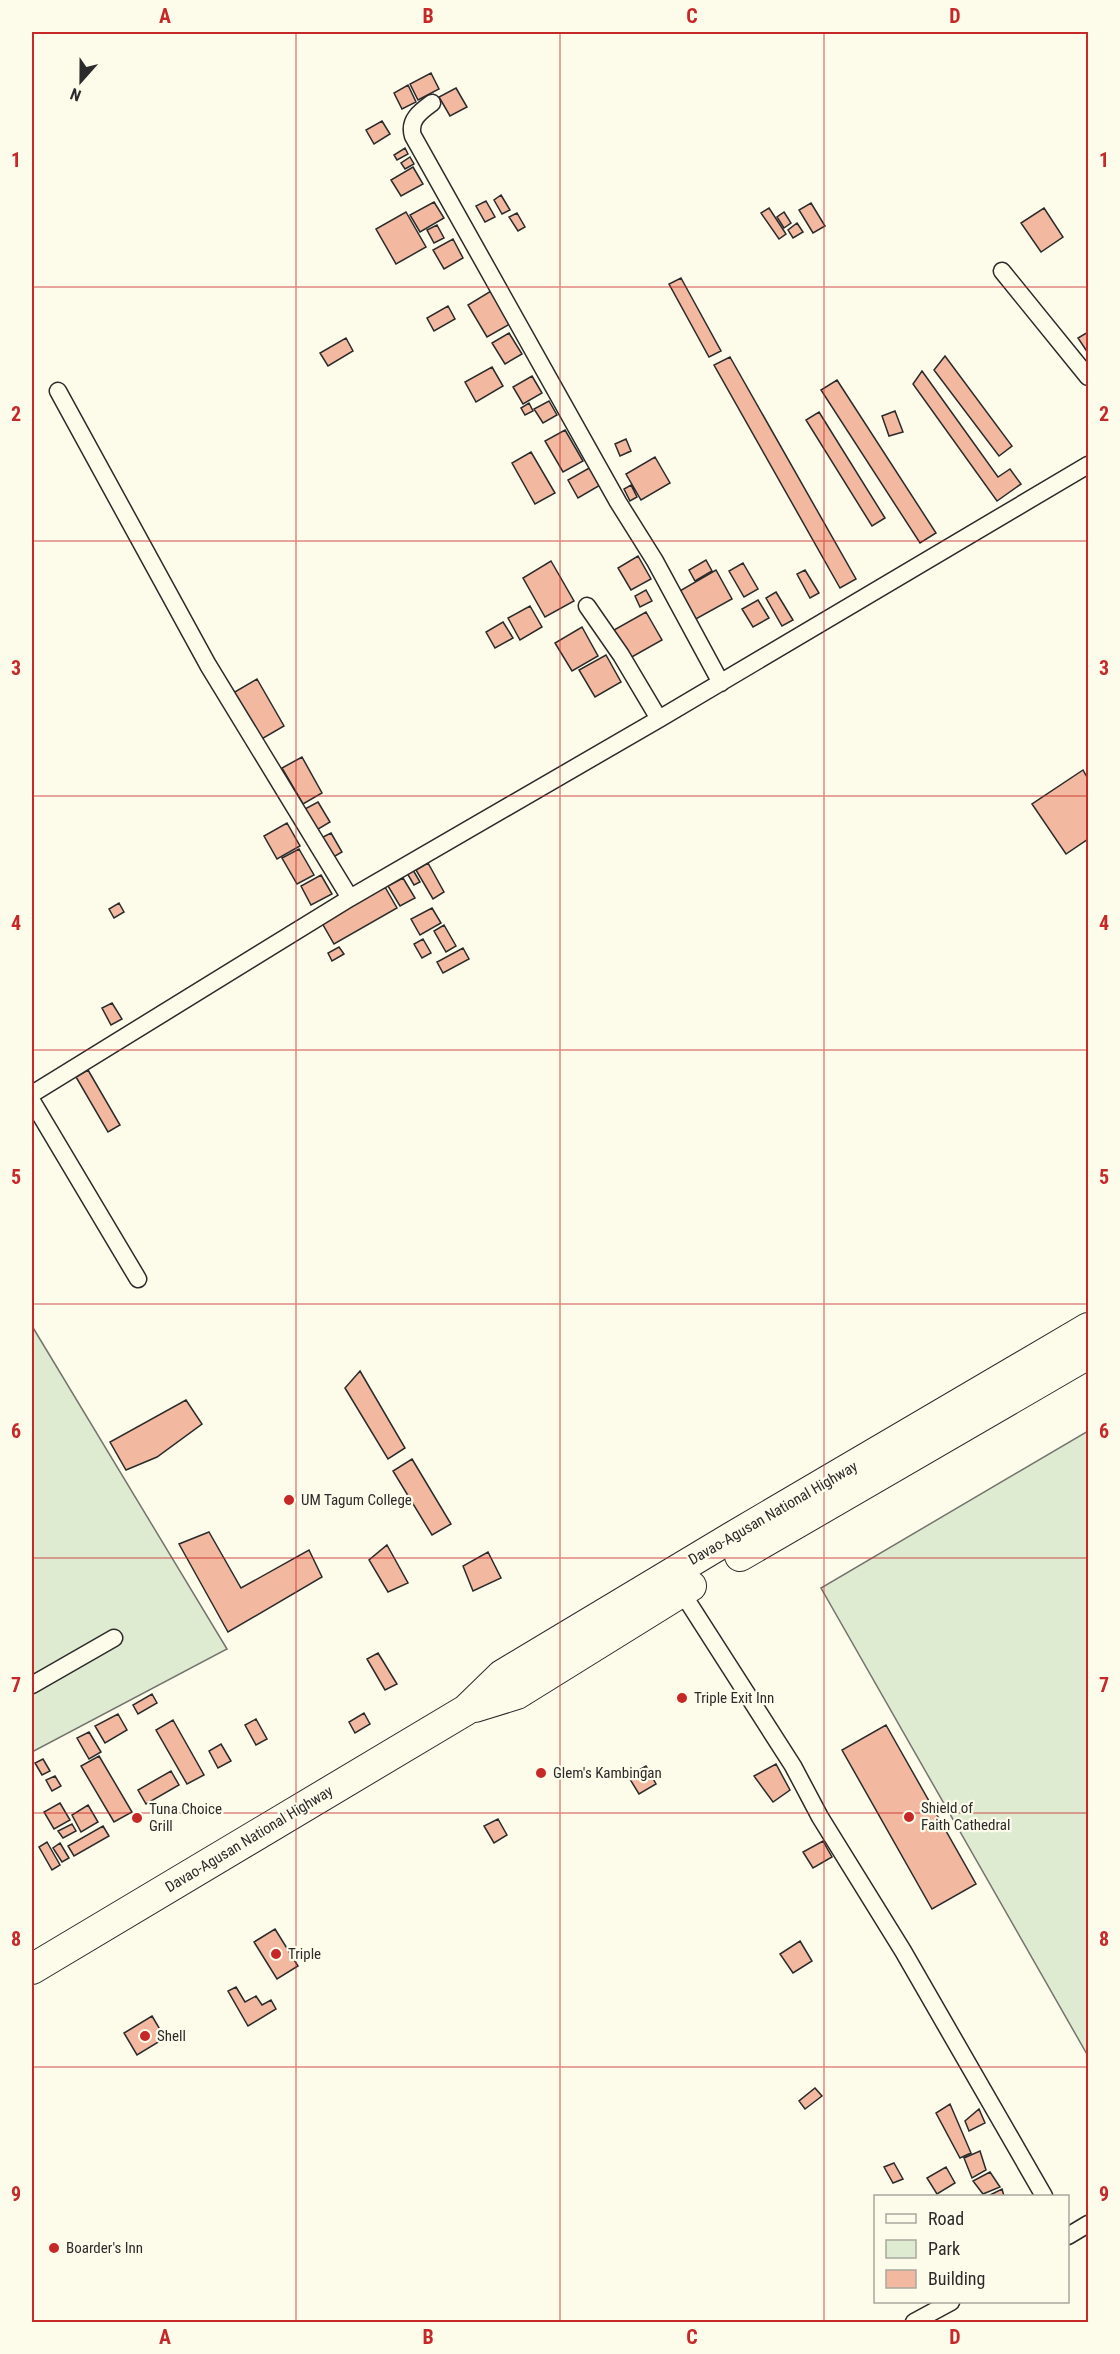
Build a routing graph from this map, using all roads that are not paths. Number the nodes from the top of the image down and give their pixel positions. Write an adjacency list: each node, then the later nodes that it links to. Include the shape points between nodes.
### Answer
1 (432, 103): 7 (street, via 418,113 413,136)
2 (1002, 271): 3 (street)
3 (1089, 376)
4 (58, 391): 9 (street, via 208,665)
5 (1089, 465): 7 (street)
6 (587, 606): 8 (street)
7 (721, 682): 8 (street)
8 (659, 719): 9 (street)
9 (350, 898): 10 (street)
10 (32, 1094)
11 (32, 1101): 12 (street)
12 (138, 1279)
13 (1089, 1328): 15 (highway, Davao-Agusan National Highway)
14 (1089, 1354): 15 (highway, Davao-Agusan National Highway)
15 (738, 1546): 16 (highway, Davao-Agusan National Highway); 19 (highway, Davao-Agusan National Highway, via 502,1675)
16 (681, 1591): 19 (highway, Davao-Agusan National Highway, via 517,1694); 21 (street, via 793,1766)
17 (114, 1638): 18 (street)
18 (32, 1686)
19 (466, 1710): 20 (highway, Davao-Agusan National Highway)
20 (32, 1969)
21 (1043, 2195)
22 (1089, 2224): 23 (street)
23 (1069, 2235)
24 (947, 2303): 25 (street)
25 (914, 2322)

